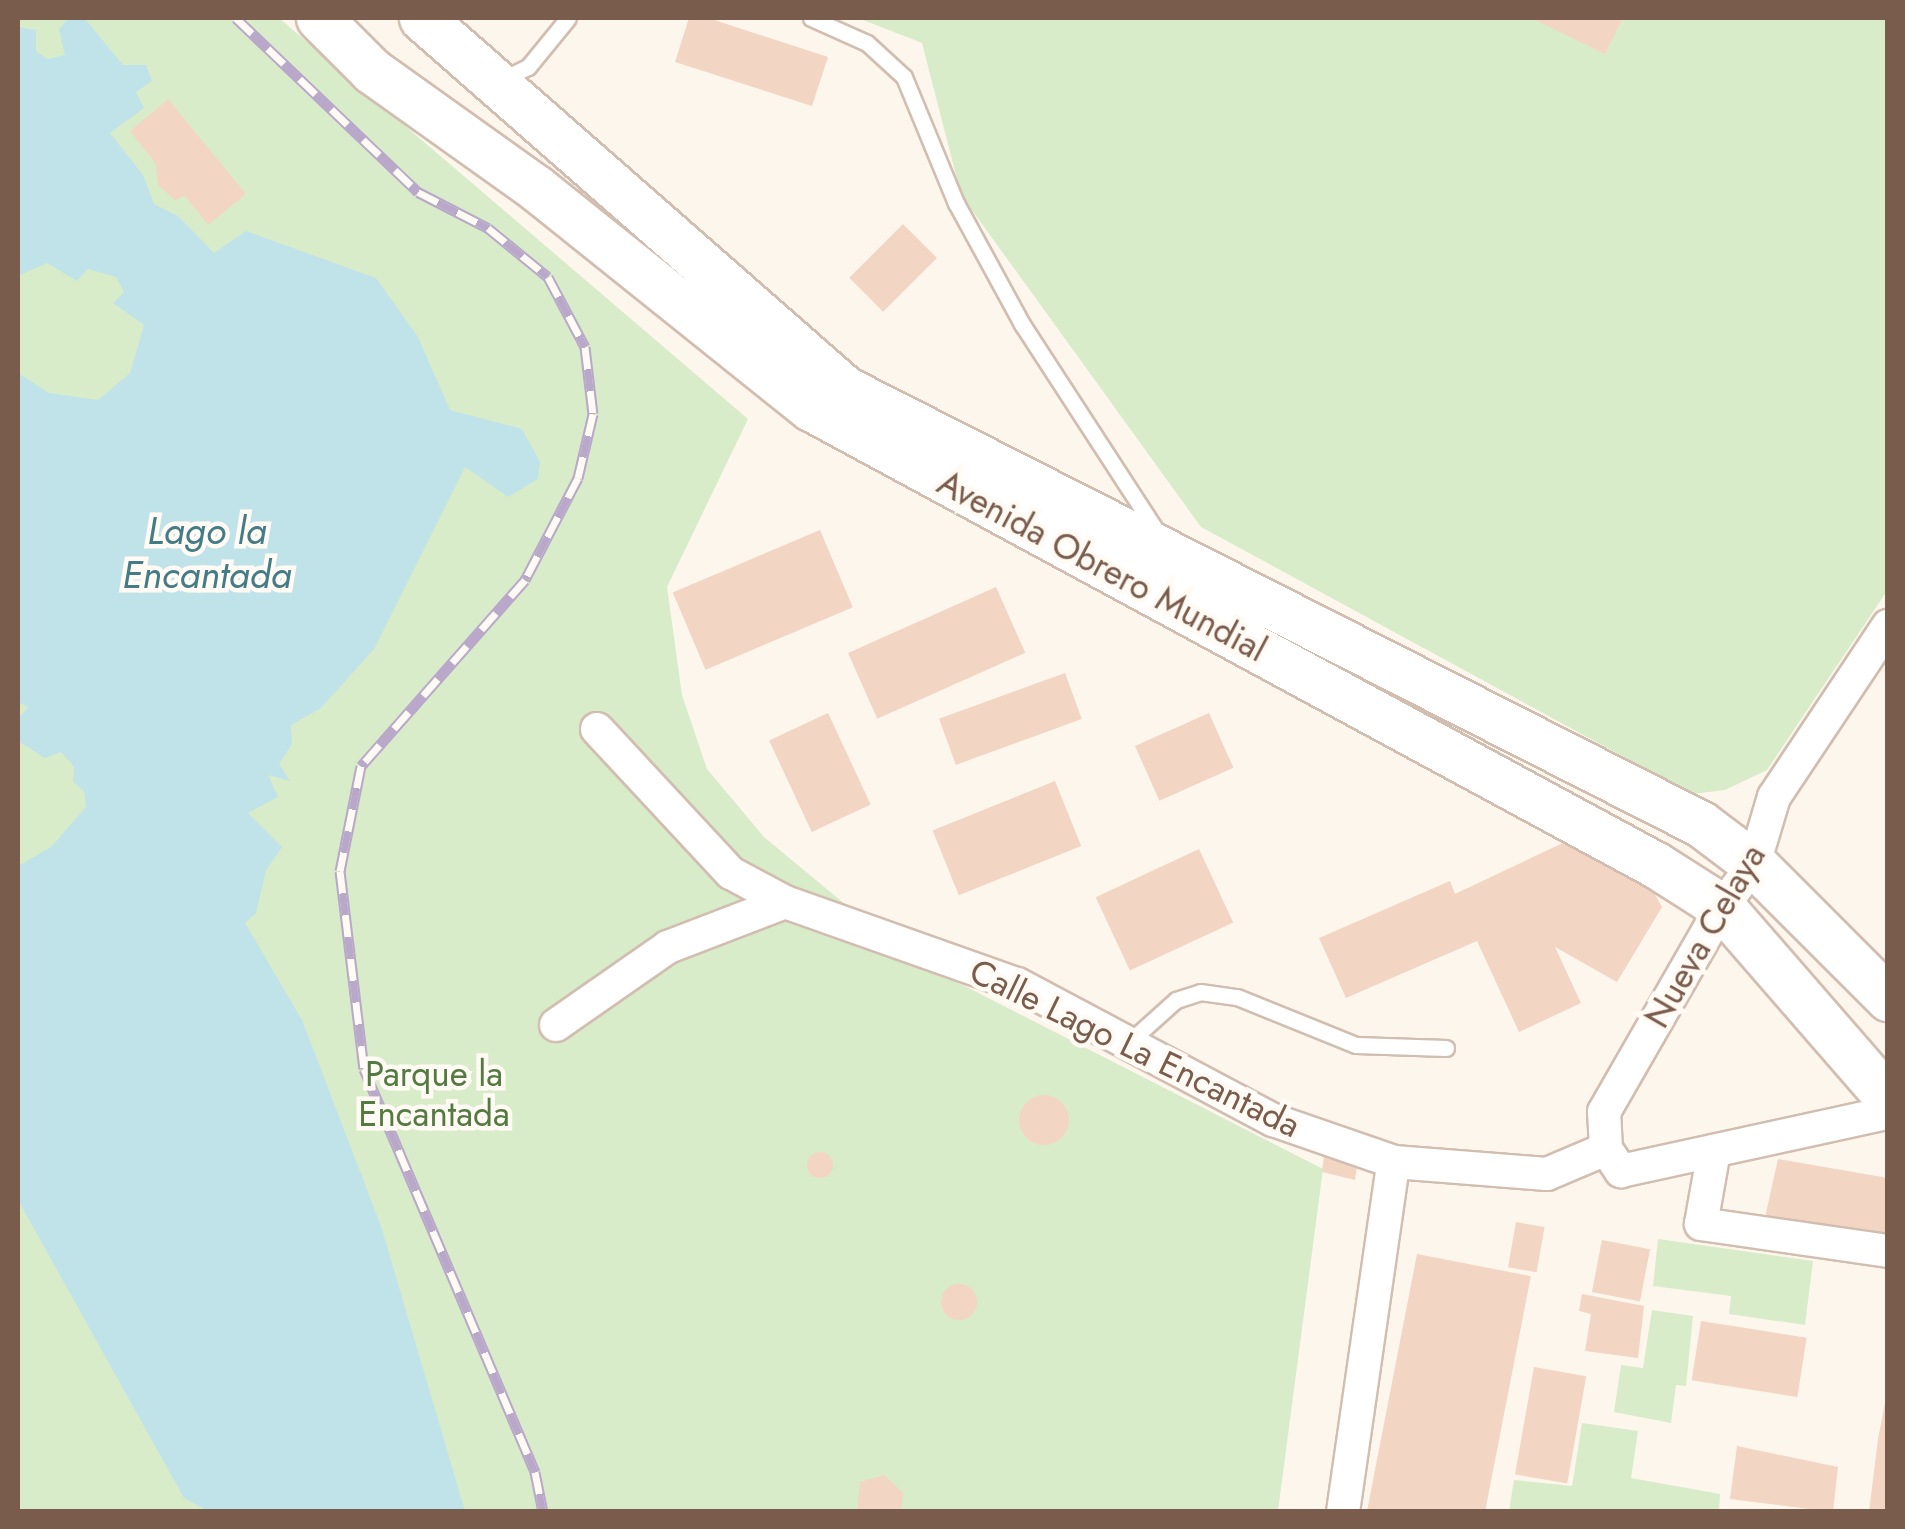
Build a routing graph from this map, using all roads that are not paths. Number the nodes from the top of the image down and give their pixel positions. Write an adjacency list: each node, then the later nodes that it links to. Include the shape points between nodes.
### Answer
1 (318, 18): 11 (main road, Avenida Obrero Mundial, via 372,70 536,188 811,408 1656,865)
2 (422, 18): 5 (main road, Avenida Obrero Mundial)
3 (568, 18): 5 (lane, via 528,67)
4 (811, 18): 6 (lane, via 867,43 904,77 956,203 1022,324)
5 (496, 83): 6 (main road, Avenida Obrero Mundial, via 845,389)
6 (1172, 557): 9 (main road, Avenida Obrero Mundial, via 1701,824)
7 (1888, 626): 9 (street, Nueva Celaya, via 1774,797)
8 (597, 729): 10 (street, Calle Lago La Encantada, via 695,840 731,873)
9 (1754, 864): 11 (street, Nueva Celaya); 12 (main road, Avenida Obrero Mundial)
10 (784, 902): 13 (street, via 668,947); 14 (street, Calle Lago La Encantada, via 1017,984)
11 (1722, 907): 16 (main road, Avenida Obrero Mundial); 18 (street, Nueva Celaya, via 1604,1112)
12 (1888, 998)
13 (556, 1025)
14 (1128, 1043): 15 (lane, via 1176,1000 1200,992 1236,997 1356,1045); 20 (street, Calle Lago La Encantada, via 1274,1120)
15 (1446, 1048)
16 (1888, 1098)
17 (1888, 1113): 19 (street)
18 (1606, 1149): 19 (street, via 1621,1171); 20 (street, Calle Lago La Encantada, via 1547,1174)
19 (1714, 1151): 21 (street, via 1701,1224)
20 (1393, 1167): 22 (street)
21 (1888, 1251)
22 (1343, 1512)

